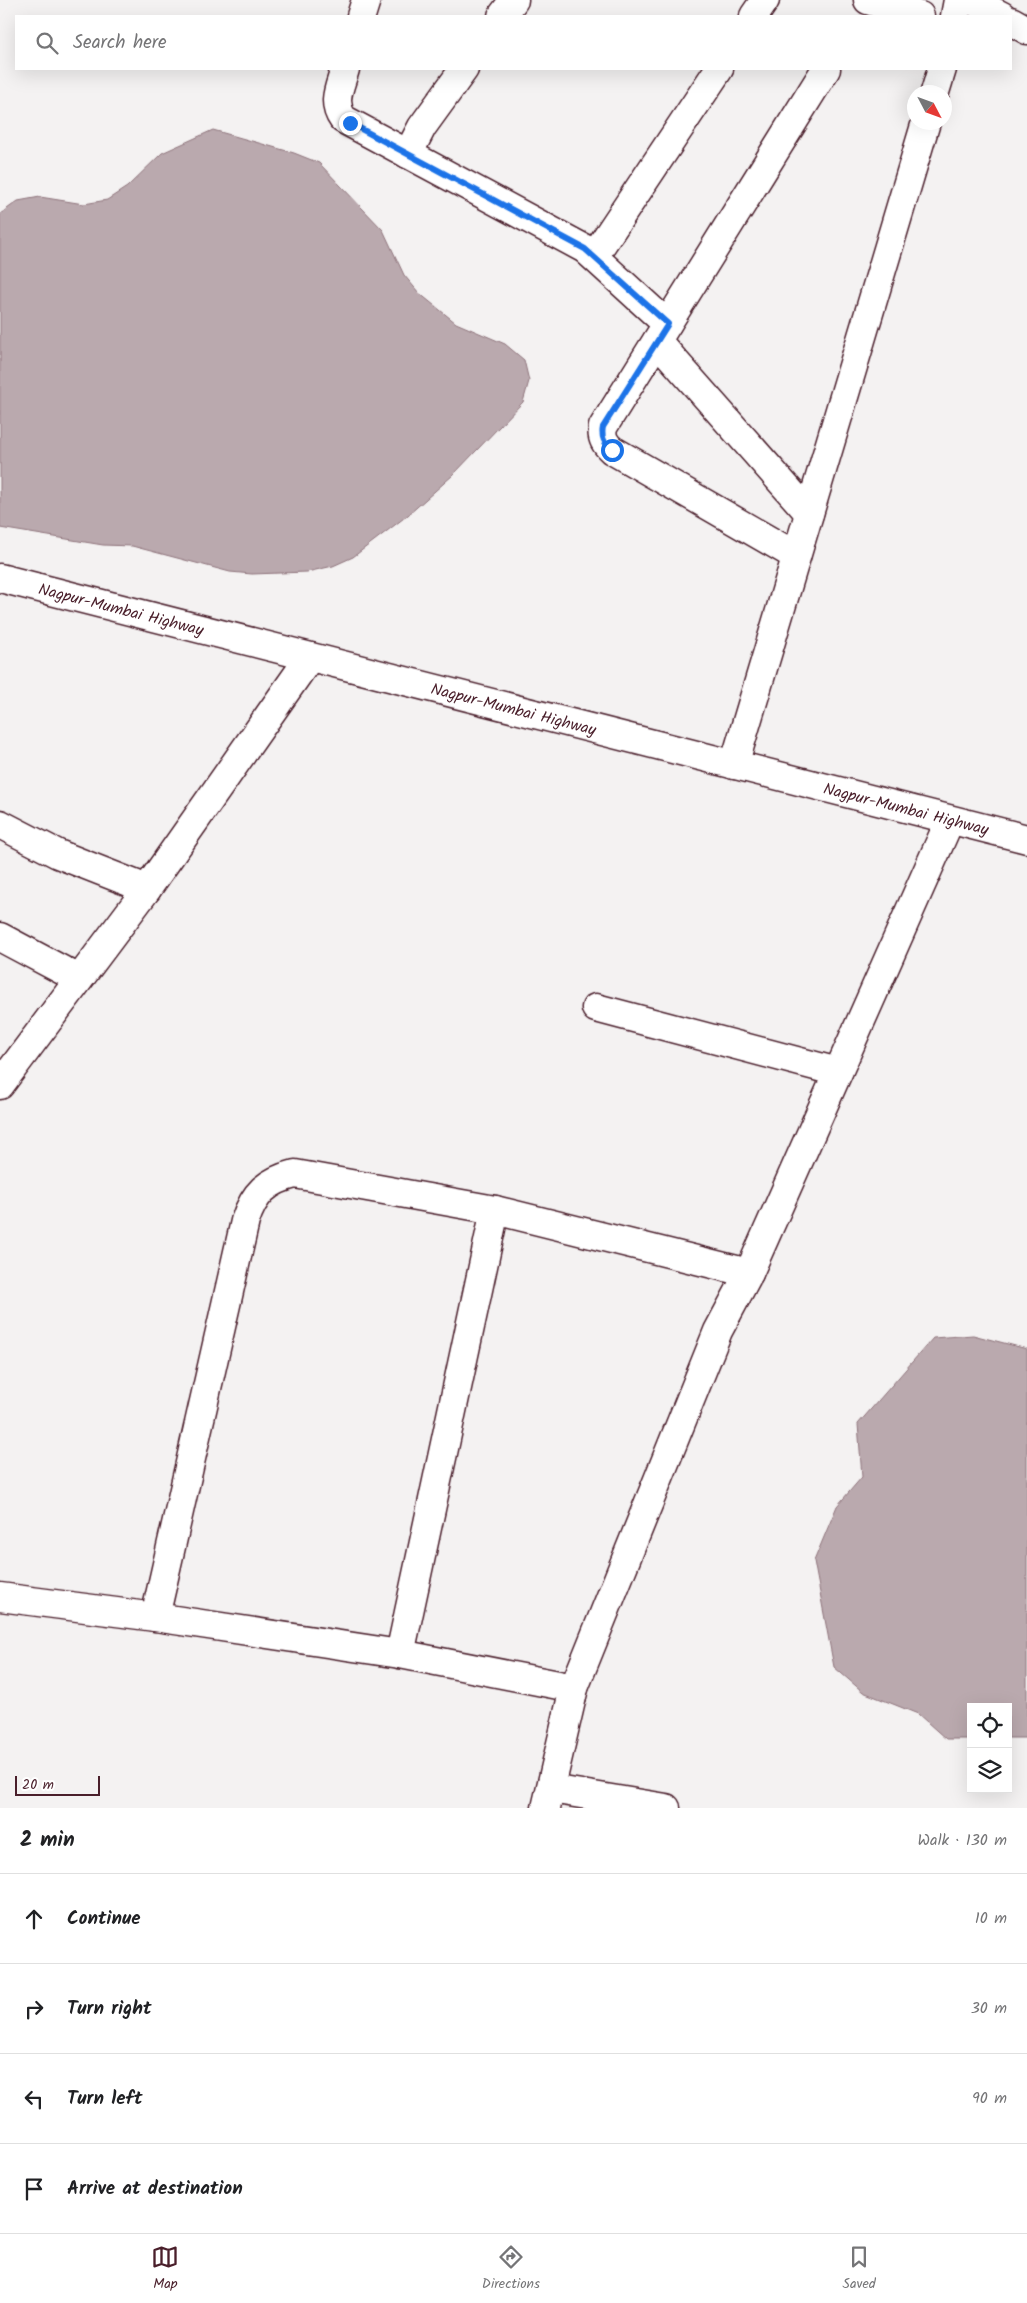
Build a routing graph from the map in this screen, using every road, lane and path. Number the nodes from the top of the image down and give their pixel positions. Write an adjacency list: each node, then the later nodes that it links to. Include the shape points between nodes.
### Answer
1 (366, 0): 7 (main road)
2 (514, 0): 8 (main road)
3 (765, 0): 9 (main road)
4 (868, 0): 10 (main road); 11 (main road)
5 (958, 0): 12 (main road)
6 (971, 0): 13 (main road)
7 (361, 15)
8 (503, 15)
9 (755, 15)
10 (859, 15)
11 (917, 15)
12 (955, 15)
13 (1000, 15)
14 (1012, 22): 15 (main road)
15 (1027, 30)
16 (345, 70): 23 (main road, via 335,100 343,119)
17 (463, 70): 23 (main road, via 422,127)
18 (718, 70): 24 (main road)
19 (825, 70): 25 (main road)
20 (942, 70): 21 (main road)
21 (937, 85)
22 (924, 130): 26 (main road)
23 (408, 154): 24 (main road)
24 (594, 256): 25 (main road)
25 (662, 332): 26 (main road); 27 (main road, via 603,427 606,445)
26 (808, 513): 27 (main road)
27 (796, 556): 30 (main road)
28 (0, 578): 29 (main road, Nagpur-Mumbai Highway)
29 (310, 657): 30 (main road, Nagpur-Mumbai Highway); 34 (main road)
30 (734, 765): 31 (main road, Nagpur-Mumbai Highway)
31 (950, 820): 33 (main road, Nagpur-Mumbai Highway); 38 (main road)
32 (0, 824): 34 (main road, via 58,854)
33 (1027, 840)
34 (147, 889): 36 (main road)
35 (0, 937): 36 (main road)
36 (79, 979): 39 (main road)
37 (596, 1008): 38 (main road)
38 (838, 1072): 41 (main road)
39 (0, 1084)
40 (495, 1210): 41 (main road); 43 (main road, via 295,1174 265,1187 251,1205 246,1221); 44 (main road)
41 (749, 1273): 45 (main road, via 718,1331)
42 (0, 1597): 43 (main road)
43 (155, 1617): 44 (main road)
44 (400, 1654): 45 (main road)
45 (574, 1688): 46 (main road)
46 (549, 1799): 47 (main road)
47 (666, 1808)

